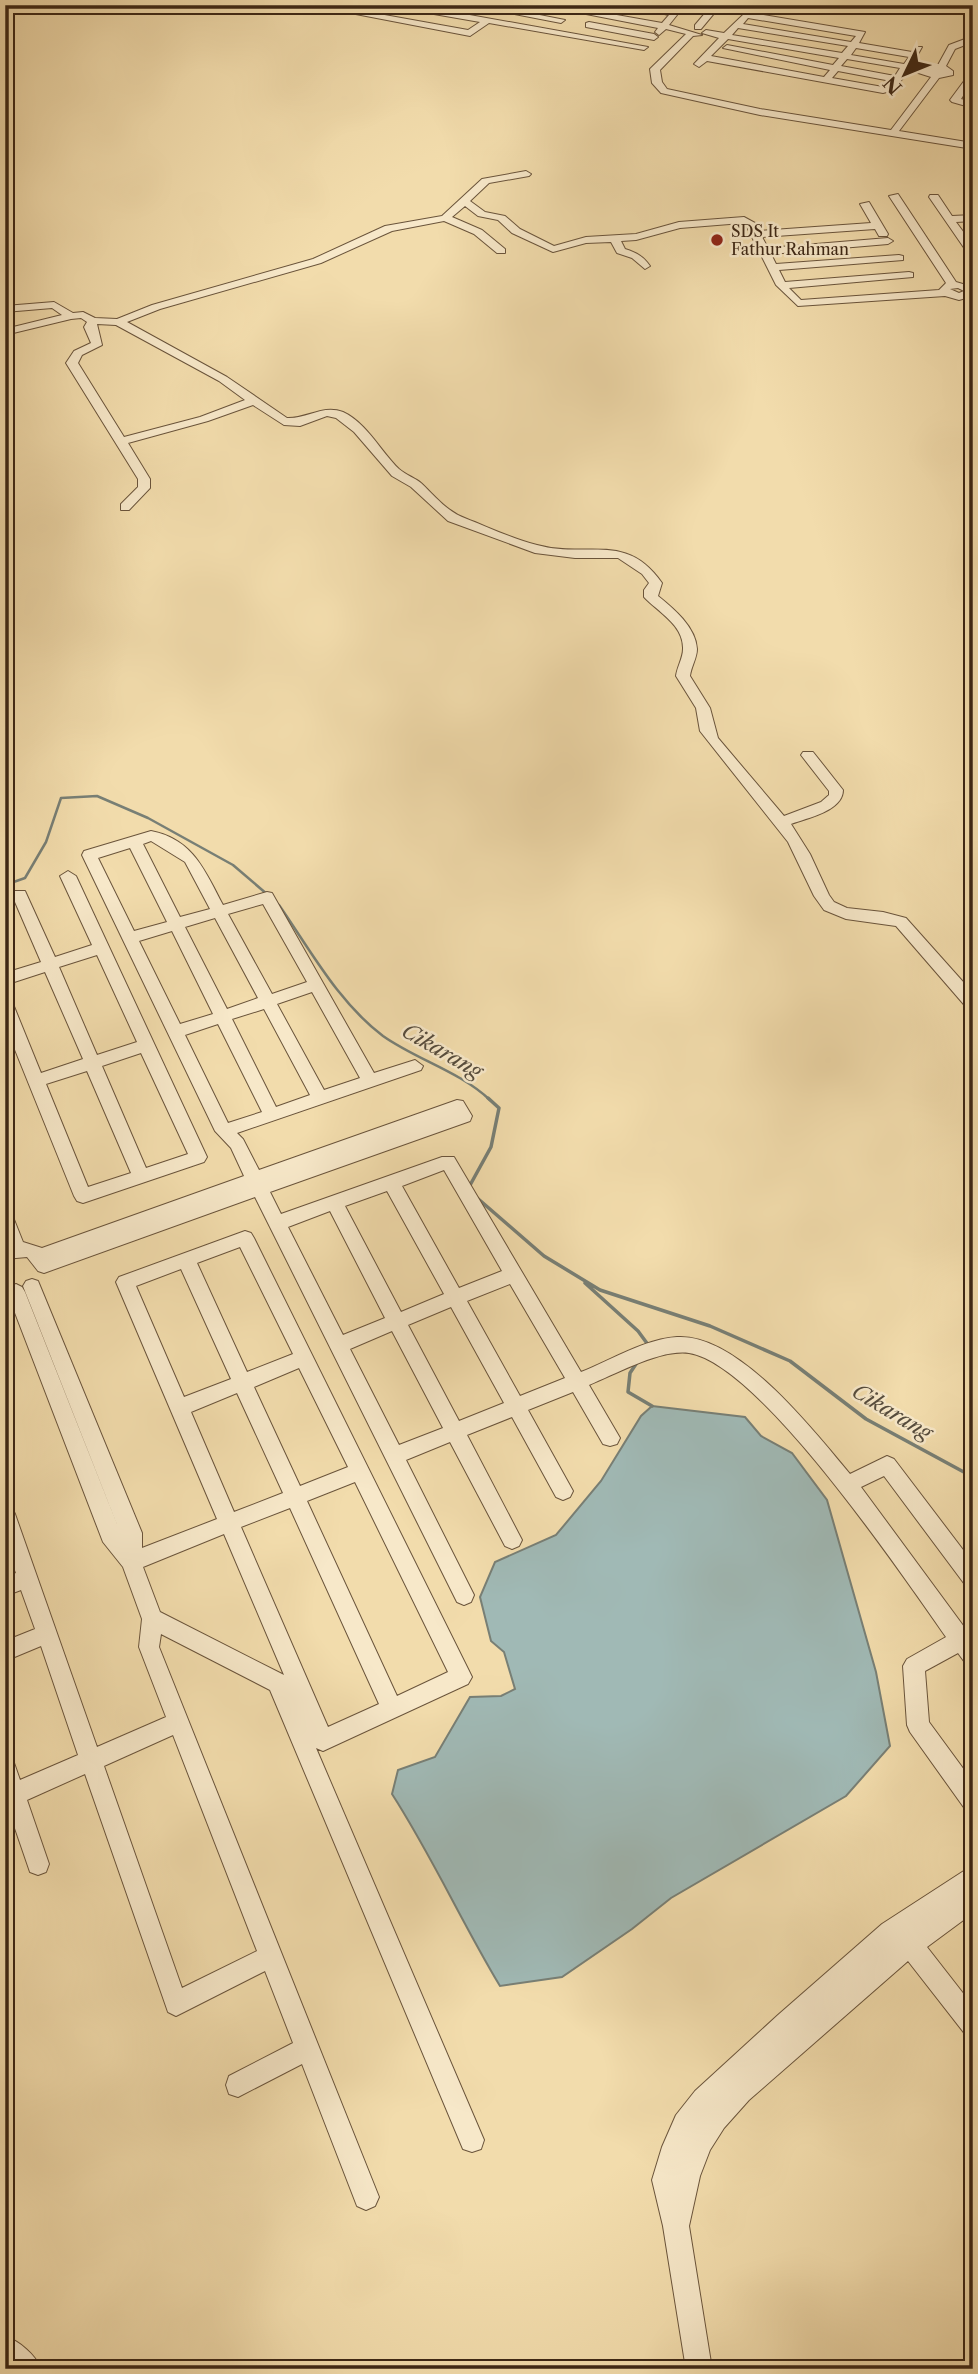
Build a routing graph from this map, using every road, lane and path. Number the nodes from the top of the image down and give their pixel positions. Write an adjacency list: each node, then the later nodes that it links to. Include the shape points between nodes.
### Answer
1 (313, 5): 14 (street, via 470,33)
2 (472, 5): 10 (street)
3 (529, 5): 10 (street)
4 (544, 5): 12 (street)
5 (618, 5): 12 (street)
6 (627, 5): 11 (street)
7 (681, 5): 11 (street)
8 (717, 5): 19 (street)
9 (414, 8): 14 (street)
10 (520, 13): 15 (street); 18 (street)
11 (674, 13): 17 (street)
12 (609, 16): 17 (street); 18 (street)
13 (805, 20): 16 (street, via 745,15); 21 (street); 26 (street, via 862,34)
14 (487, 21): 15 (street)
15 (509, 24): 23 (street, via 641,49)
16 (736, 25): 21 (street); 22 (street)
17 (664, 26): 20 (street); 23 (street)
18 (599, 27): 23 (street)
19 (702, 30): 20 (street); 22 (street)
20 (687, 32): 40 (street, via 654,69 659,88 760,112)
21 (792, 34): 25 (street); 26 (street)
22 (724, 36): 25 (street); 27 (street)
23 (654, 37)
24 (973, 39): 33 (street, via 952,47)
25 (782, 45): 28 (street); 29 (street)
26 (856, 45): 28 (street); 30 (street, via 916,52)
27 (715, 46): 29 (street); 31 (street, via 702,61)
28 (846, 56): 30 (street); 32 (street)
29 (773, 57): 31 (street); 32 (street)
30 (906, 66): 33 (street); 36 (street)
31 (761, 67): 35 (street)
32 (835, 68): 35 (street); 36 (street)
33 (942, 72): 34 (street); 40 (street)
34 (972, 76): 37 (street)
35 (827, 79): 36 (street, via 883,90 891,88)
36 (895, 79)
37 (962, 90): 38 (street); 39 (street, via 955,100)
38 (973, 91)
39 (973, 105)
40 (894, 132): 41 (street)
41 (973, 146)
42 (526, 174): 45 (street, via 486,181)
43 (894, 196): 51 (street)
44 (934, 197): 49 (street)
45 (463, 202): 47 (street); 55 (street, via 482,214 501,218 548,247)
46 (865, 204): 51 (street)
47 (445, 218): 57 (street, via 478,232); 71 (street, via 389,228 317,261)
48 (973, 218): 49 (street)
49 (948, 219): 54 (street)
50 (837, 229): 51 (street); 52 (street); 56 (street)
51 (894, 233): 56 (street); 60 (street); 65 (street)
52 (755, 234): 55 (street, via 749,222 737,219); 58 (street)
53 (973, 234): 54 (street)
54 (960, 236): 59 (street)
55 (615, 239): 61 (street, via 621,251 636,256)
56 (845, 245): 58 (street)
57 (501, 251)
58 (764, 251): 62 (street)
59 (973, 253)
60 (899, 258): 62 (street); 63 (street)
61 (645, 266)
62 (771, 267): 64 (street)
63 (909, 275): 64 (street); 67 (street)
64 (781, 285): 67 (street, via 798,303)
65 (949, 289): 66 (street, via 959,297); 67 (street)
66 (971, 289)
67 (921, 293)
68 (7, 310): 69 (street, via 54,305)
69 (71, 316): 70 (street, via 83,315); 72 (street)
70 (93, 321): 71 (street); 74 (street, via 90,327 96,345 78,354 72,363)
71 (118, 322): 73 (street)
72 (5, 332)
73 (255, 400): 74 (street, via 204,419); 77 (street, via 289,422 326,412 346,417 396,473 415,484 442,511 477,529 544,551 621,554 647,571 656,583 651,597 672,615 690,646 683,677 703,708 707,731)
74 (121, 440): 75 (street, via 144,479 144,488)
75 (125, 507)
76 (808, 755): 77 (street, via 836,796 826,805)
77 (783, 822): 90 (street, via 804,855 824,902 842,913 885,916 901,922)
78 (134, 841): 81 (street, via 161,838 191,859); 82 (street); 83 (street, via 89,855)
79 (68, 876): 84 (street)
80 (20, 895): 85 (street)
81 (219, 911): 82 (street); 87 (street, via 267,897); 88 (street)
82 (176, 925): 83 (street); 91 (street)
83 (130, 938): 92 (street)
84 (102, 948): 85 (street); 93 (street)
85 (50, 965): 86 (street); 94 (street)
86 (5, 979)
87 (316, 985): 88 (street); 97 (street)
88 (268, 1001): 91 (street); 98 (street)
89 (5, 1004): 96 (street)
90 (973, 1004)
91 (222, 1016): 92 (street); 100 (street)
92 (176, 1031): 101 (street)
93 (146, 1045): 94 (street); 102 (street, via 198,1157)
94 (92, 1063): 96 (street); 102 (street)
95 (415, 1066): 97 (street)
96 (36, 1081): 102 (street, via 83,1196)
97 (370, 1081): 98 (street)
98 (320, 1098): 100 (street)
99 (461, 1111): 104 (street)
100 (272, 1115): 101 (street)
101 (224, 1131): 104 (street, via 237,1144)
102 (141, 1176)
103 (391, 1182): 105 (street); 111 (street, via 448,1161); 113 (street)
104 (257, 1184): 107 (street); 109 (street)
105 (334, 1203): 107 (street); 114 (street)
106 (5, 1217): 108 (street)
107 (277, 1223): 115 (street)
108 (11, 1250): 109 (street, via 30,1249)
109 (42, 1260): 112 (street, via 41,1276)
110 (186, 1260): 116 (street, via 245,1238); 118 (street); 120 (street, via 125,1282)
111 (514, 1274): 113 (street); 117 (street)
112 (18, 1290): 131 (street, via 71,1408 113,1542)
113 (456, 1298): 114 (street); 119 (street)
114 (397, 1321): 115 (street); 121 (street)
115 (338, 1345): 123 (street)
116 (304, 1358): 118 (street); 124 (street)
117 (577, 1381): 119 (street); 122 (street); 125 (street, via 660,1348 681,1343 702,1349 754,1384)
118 (242, 1383): 120 (street); 127 (street)
119 (516, 1406): 121 (street); 126 (street)
120 (179, 1408): 129 (street)
121 (454, 1431): 123 (street); 130 (street)
122 (610, 1438)
123 (394, 1456): 135 (street)
124 (360, 1471): 127 (street); 140 (street, via 461,1677)
125 (848, 1484): 133 (street, via 887,1465); 138 (street)
126 (563, 1492)
127 (295, 1497): 129 (street); 140 (street)
128 (5, 1514): 132 (street)
129 (229, 1523): 131 (street); 140 (street, via 323,1740)
130 (512, 1540)
131 (131, 1562): 136 (street)
132 (28, 1578): 134 (street); 137 (street)
133 (973, 1579)
134 (5, 1587)
135 (464, 1595)
136 (152, 1619): 141 (street, via 149,1647); 155 (street, via 278,1683)
137 (47, 1634): 139 (street); 142 (street)
138 (967, 1649): 145 (street, via 914,1666 918,1725)
139 (5, 1651)
140 (392, 1709)
141 (178, 1722): 142 (street); 150 (street)
142 (91, 1760): 144 (street); 150 (street, via 176,2004)
143 (5, 1768): 144 (street)
144 (10, 1796): 146 (street)
145 (973, 1801)
146 (38, 1864)
147 (973, 1876): 149 (street)
148 (973, 1899): 149 (street)
149 (908, 1932): 151 (street); 152 (street); 159 (street, via 709,2127 688,2172 676,2226)
150 (271, 1956): 153 (street)
151 (973, 2007)
152 (973, 2026)
153 (307, 2048): 154 (street); 156 (street)
154 (238, 2085)
155 (472, 2140)
156 (366, 2197)
157 (5, 2349): 158 (street)
158 (28, 2369)
159 (699, 2369)

